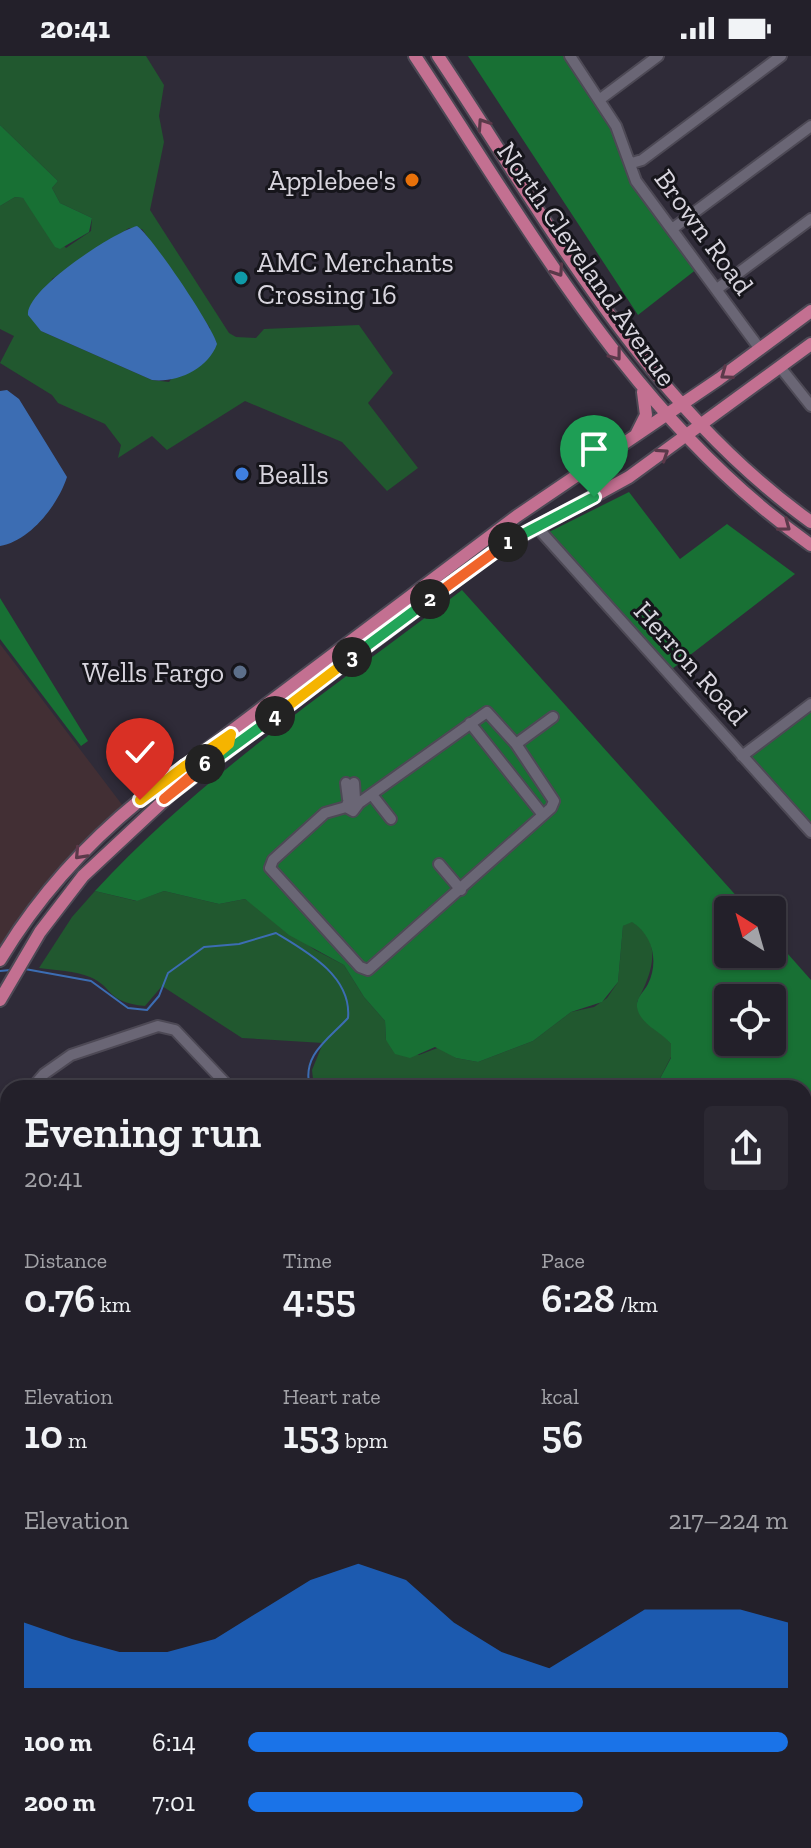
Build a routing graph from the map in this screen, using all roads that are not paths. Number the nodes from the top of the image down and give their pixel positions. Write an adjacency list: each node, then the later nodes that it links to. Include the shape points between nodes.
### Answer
1 (415, 56): 8 (main road, North Cleveland Avenue)
2 (438, 56): 10 (main road, North Cleveland Avenue, one-way to 2)
3 (570, 56): 6 (street, Brown Road)
4 (658, 56): 6 (street)
5 (781, 56): 9 (street)
6 (599, 100): 9 (street, Brown Road)
7 (811, 126): 13 (street)
8 (486, 163): 10 (main road, via 527,210); 12 (main road, North Cleveland Avenue)
9 (632, 163): 13 (street, Brown Road, via 636,181)
10 (542, 213): 14 (main road, North Cleveland Avenue)
11 (811, 219): 15 (street)
12 (524, 221): 14 (main road, via 540,225); 20 (main road, North Cleveland Avenue, one-way to 20)
13 (672, 229): 15 (street, Brown Road)
14 (584, 276): 21 (main road, North Cleveland Avenue)
15 (717, 289): 18 (street, Brown Road)
16 (811, 311): 18 (main road)
17 (811, 344): 19 (main road)
18 (760, 349): 21 (main road, one-way to 21)
19 (780, 367): 22 (street); 24 (main road)
20 (641, 387): 23 (main road, North Cleveland Avenue); 25 (main road, via 646,415)
21 (681, 406): 23 (main road); 24 (main road, North Cleveland Avenue)
22 (811, 406)
23 (665, 416): 25 (main road); 26 (main road, North Cleveland Avenue)
24 (701, 427): 26 (main road); 27 (main road, North Cleveland Avenue)
25 (634, 437): 33 (main road, via 517,516)
26 (686, 439): 28 (main road, one-way to 26, via 629,477); 29 (main road, North Cleveland Avenue, one-way to 29, via 760,507)
27 (811, 522)
28 (536, 526): 35 (street, Herron Road); 38 (main road, via 496,550)
29 (811, 545)
30 (811, 704): 35 (street)
31 (553, 717): 34 (street)
32 (470, 723): 34 (street, via 489,713); 37 (street); 40 (street)
33 (231, 734): 38 (main road, via 222,751); 45 (main road, one-way to 45, via 101,833 63,872)
34 (516, 744): 40 (street, via 552,795 554,804)
35 (742, 756): 42 (street, Herron Road)
36 (350, 783): 39 (street)
37 (373, 796): 39 (street); 41 (street)
38 (164, 799): 46 (main road, via 83,876 22,959)
39 (352, 802): 44 (street, via 325,813 270,868 364,970 373,969)
40 (543, 815): 44 (street)
41 (391, 819)
42 (811, 832)
43 (439, 864): 44 (street)
44 (461, 890)
45 (1, 958)
46 (0, 1000)
47 (39, 1080): 48 (street, via 71,1055 158,1026 175,1030)
48 (222, 1080)

